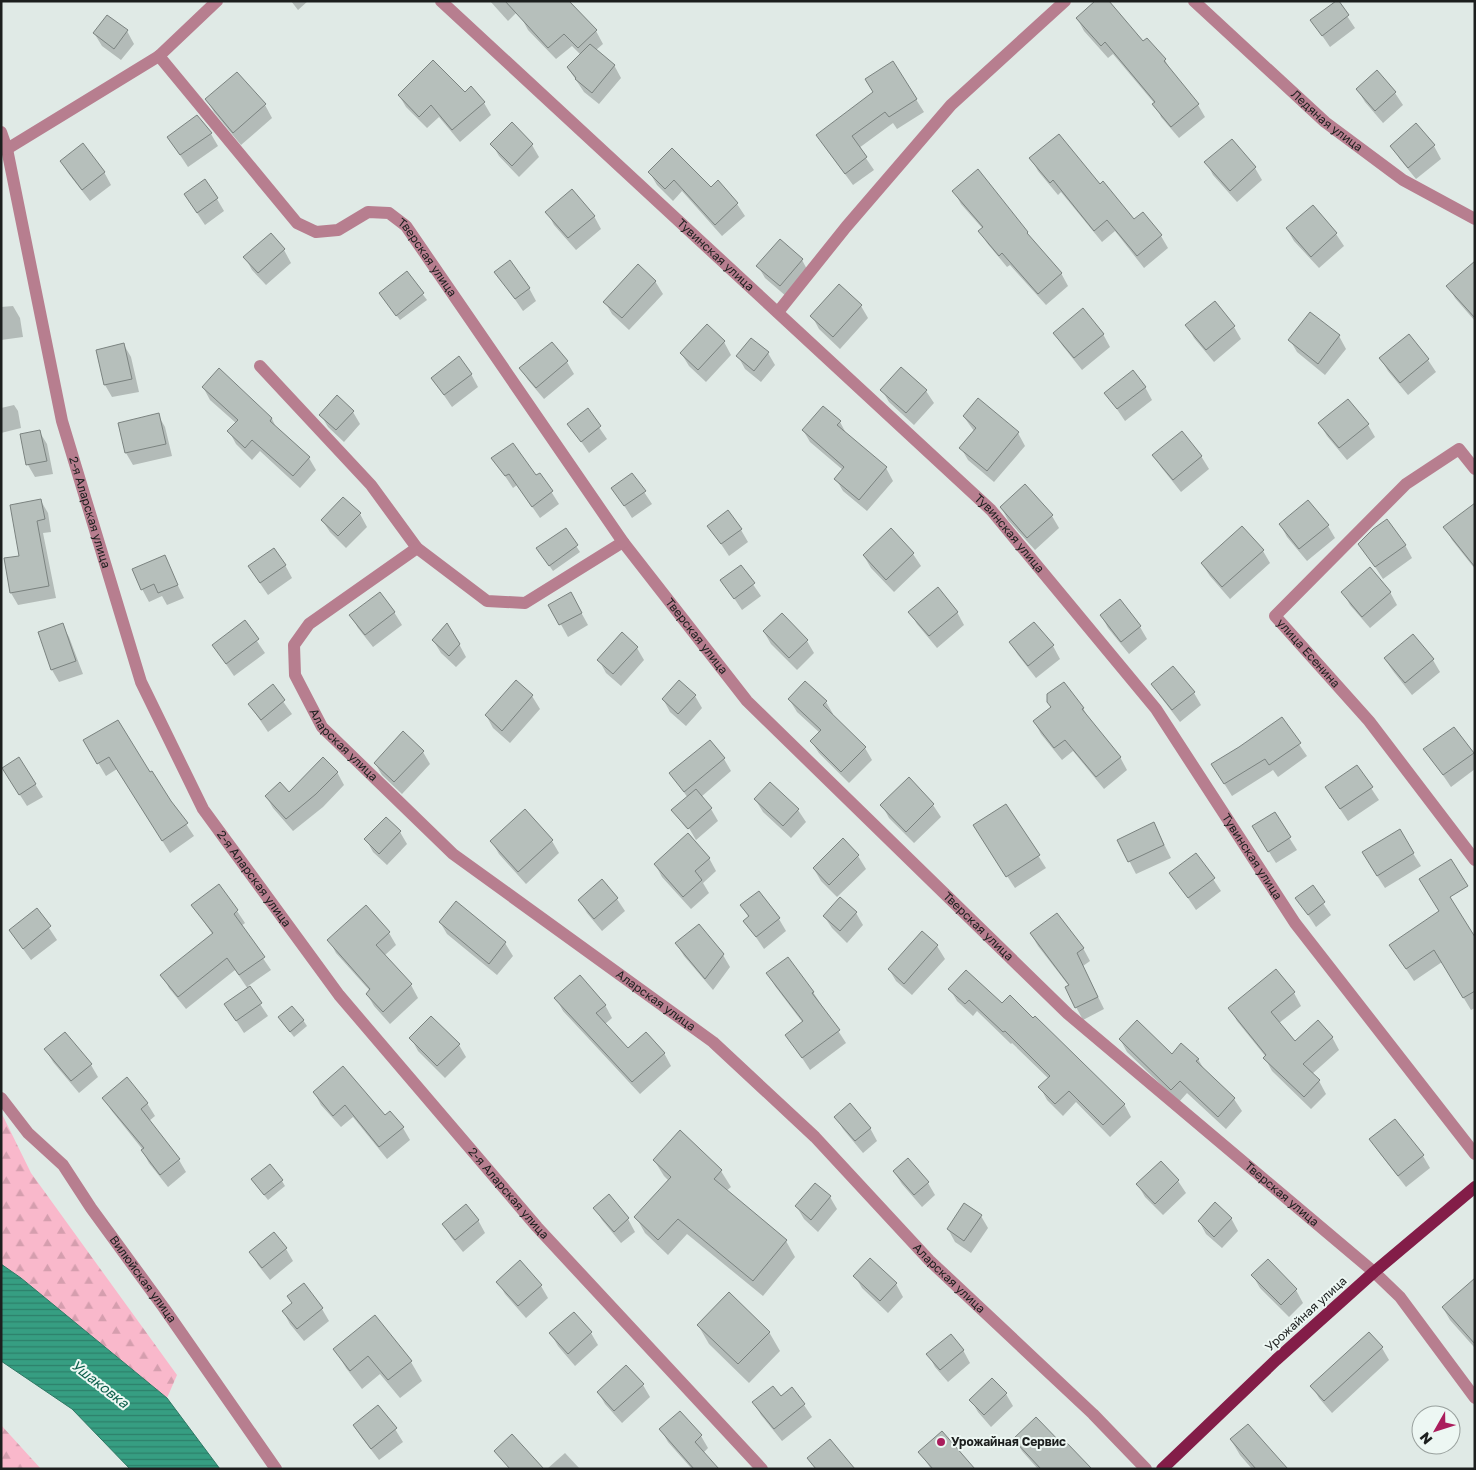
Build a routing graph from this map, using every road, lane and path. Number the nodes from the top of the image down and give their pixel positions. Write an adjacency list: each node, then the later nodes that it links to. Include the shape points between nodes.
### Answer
1 (217, 1): 5 (street)
2 (441, 1): 9 (street, Тувинская улица)
3 (1065, 1): 9 (street, via 951,105)
4 (1194, 1): 8 (street, Ледяная улица, via 1325,122 1403,180)
5 (159, 56): 7 (street); 12 (street, Тверская улица, via 297,223 316,232 338,230 368,212 390,213 406,226)
6 (1, 132): 7 (street, 2-я Аларская улица)
7 (7, 148): 21 (street, 2-я Аларская улица, via 62,421 141,682 203,809 339,995 537,1227)
8 (1475, 219)
9 (778, 312): 16 (street, Тувинская улица, via 991,510 1150,701 1295,923)
10 (260, 366): 13 (street, via 371,485)
11 (1475, 469): 14 (street, улица Есенина, via 1459,449 1406,484 1275,616 1369,721)
12 (623, 542): 13 (street, via 525,602 487,600); 18 (street, Тверская улица, via 747,701 1061,1007)
13 (417, 548): 22 (street, Аларская улица, via 309,624 294,645 295,675 322,727 453,854 713,1042 815,1137 929,1260 1093,1414)
14 (1475, 860)
15 (1, 1098): 20 (street, Вилюйская улица, via 28,1134 63,1165)
16 (1475, 1154)
17 (1475, 1187): 18 (main road, Урожайная улица)
18 (1374, 1272): 19 (street, Тверская улица, via 1400,1297); 23 (main road, Урожайная улица)
19 (1475, 1398)
20 (276, 1469)
21 (762, 1469)
22 (1146, 1469)
23 (1162, 1469)

